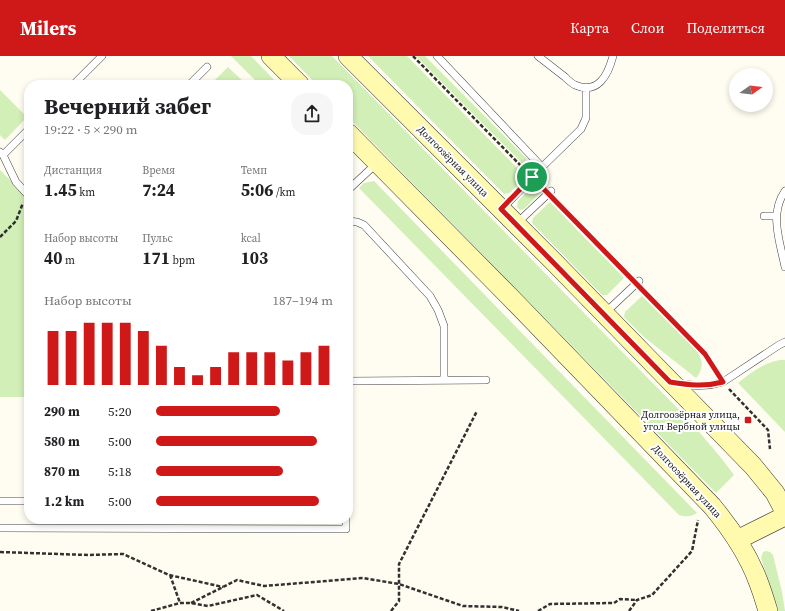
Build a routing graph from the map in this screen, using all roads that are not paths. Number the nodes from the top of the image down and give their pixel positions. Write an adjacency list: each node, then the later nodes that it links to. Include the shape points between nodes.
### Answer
1 (102, 56): 8 (lane)
2 (271, 56): 10 (main road)
3 (348, 56): 21 (main road, Долгоозёрная улица)
4 (437, 56): 16 (lane)
5 (538, 56): 11 (lane, via 574,85)
6 (613, 56): 11 (lane, via 603,80 595,86)
7 (207, 67): 9 (lane)
8 (78, 80)
9 (194, 80)
10 (295, 80)
11 (586, 87): 16 (lane, via 586,118 581,130)
12 (24, 134): 14 (lane)
13 (353, 139): 15 (main road, Долгоозёрная улица)
14 (2, 154): 18 (lane, via 16,182)
15 (377, 163): 17 (lane); 40 (main road, Долгоозёрная улица, via 712,506)
16 (542, 167): 21 (lane)
17 (353, 185)
18 (24, 190)
19 (785, 191): 23 (lane, via 779,200)
20 (550, 192): 25 (lane)
21 (501, 209): 25 (main road, Долгоозёрная улица)
22 (764, 216): 23 (lane)
23 (776, 216): 26 (lane)
24 (353, 222): 30 (lane, via 364,225 430,296 444,326)
25 (516, 224): 28 (main road, Долгоозёрная улица)
26 (785, 267)
27 (637, 282): 28 (lane)
28 (604, 314): 33 (main road, Долгоозёрная улица)
29 (785, 342): 33 (lane, via 723,382 698,386)
30 (444, 380): 31 (lane); 32 (lane)
31 (486, 380)
32 (353, 381)
33 (670, 382): 36 (main road, Долгоозёрная улица, via 761,475)
34 (0, 501): 35 (lane)
35 (24, 501)
36 (785, 512)
37 (785, 516): 40 (main road)
38 (346, 524): 39 (lane, via 346,528)
39 (0, 528)
40 (737, 540): 41 (main road, Долгоозёрная улица, via 759,582)
41 (768, 611)

